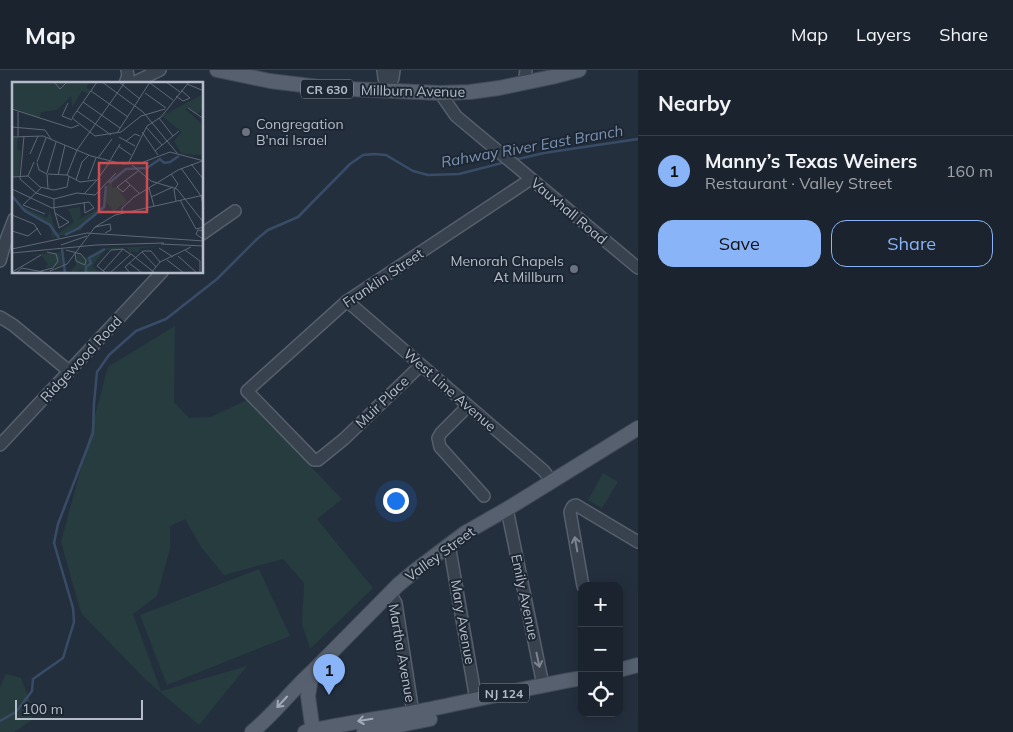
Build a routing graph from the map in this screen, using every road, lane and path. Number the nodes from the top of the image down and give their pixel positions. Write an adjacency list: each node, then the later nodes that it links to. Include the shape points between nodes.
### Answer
1 (127, 70): 8 (street)
2 (160, 70): 9 (street)
3 (217, 70): 10 (main road, Millburn Avenue / CR 630, via 327,88)
4 (384, 70): 10 (street)
5 (394, 70): 10 (street)
6 (579, 70): 7 (main road, Millburn Avenue / CR 630)
7 (525, 76): 11 (main road, Millburn Avenue / CR 630, via 470,92)
8 (125, 82)
9 (135, 82)
10 (388, 91): 11 (main road, Millburn Avenue / CR 630)
11 (440, 93): 12 (street, Vauxhall Road, via 456,116)
12 (531, 179): 17 (street, Vauxhall Road); 19 (street, Franklin Street)
13 (235, 211): 15 (street)
14 (12, 224): 16 (street)
15 (204, 233)
16 (0, 261)
17 (638, 268)
18 (160, 274): 22 (street, Ridgewood Road)
19 (347, 301): 21 (street, West Line Avenue); 23 (street, Franklin Street)
20 (0, 317): 22 (street)
21 (421, 365): 23 (street, Muir Place, via 344,440 318,460 314,460); 24 (street, West Line Avenue)
22 (69, 371): 26 (street, Ridgewood Road)
23 (247, 391)
24 (468, 406): 27 (street, West Line Avenue, via 544,471); 28 (street, via 438,438 440,447)
25 (638, 428): 27 (main road, Valley Street)
26 (0, 445)
27 (551, 481): 29 (main road, Valley Street)
28 (484, 496)
29 (507, 509): 31 (main road, Valley Street); 39 (street, Emily Avenue, one-way to 39)
30 (638, 542): 32 (street, one-way to 30, via 570,512 572,507 576,505)
31 (450, 544): 33 (main road, Valley Street); 40 (street, Mary Avenue)
32 (582, 582)
33 (390, 593): 36 (main road, Valley Street); 41 (street, Martha Avenue, via 396,603)
34 (638, 665): 35 (main road)
35 (623, 669)
36 (312, 672): 42 (main road, via 308,696); 43 (main road, Valley Street, one-way to 43)
37 (578, 681): 39 (main road, NJ 124)
38 (578, 682): 44 (main road, NJ 124, via 564,688)
39 (543, 685): 40 (main road, NJ 124)
40 (476, 700): 41 (main road, NJ 124)
41 (413, 713): 42 (main road, NJ 124, one-way to 42)
42 (310, 731)
43 (252, 732)
44 (364, 732)

